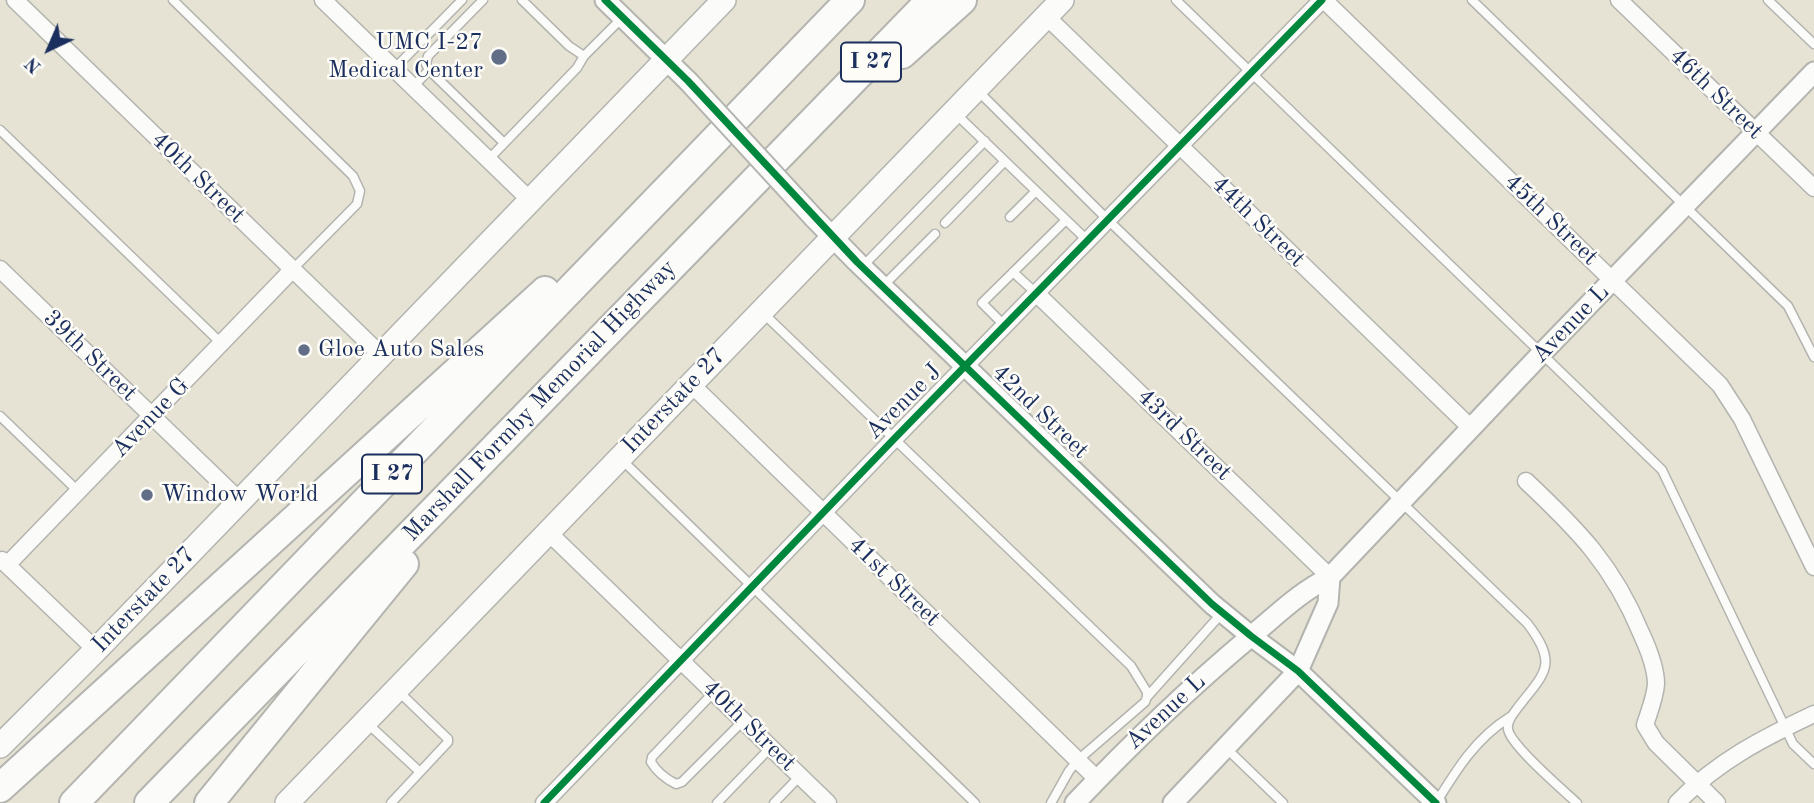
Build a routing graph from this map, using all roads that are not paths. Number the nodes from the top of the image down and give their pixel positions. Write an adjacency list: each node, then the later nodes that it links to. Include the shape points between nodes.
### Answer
1 (15, 0): 53 (street, 40th Street)
2 (173, 0): 53 (lane, via 354,176 357,204)
3 (323, 0): 23 (street)
4 (461, 0): 23 (lane)
5 (483, 0): 24 (lane, via 428,56)
6 (522, 0): 21 (lane)
7 (605, 0): 19 (street, 42nd Street)
8 (724, 0): 22 (main road, Interstate 27)
9 (839, 0): 27 (highway)
10 (850, 0): 27 (highway, I 27)
11 (931, 0): 31 (highway, Marshall Formby Memorial Highway / I 27)
12 (962, 0): 31 (highway, via 885,69)
13 (1177, 0): 25 (lane)
14 (1323, 0): 25 (street, Avenue J); 55 (street, 45th Street)
15 (1472, 0): 43 (lane)
16 (1619, 0): 33 (street, 46th Street)
17 (1768, 0): 20 (lane)
18 (1054, 8): 29 (main road, Interstate 27); 37 (street, 44th Street)
19 (622, 17): 21 (lane); 22 (street, 42nd Street)
20 (1814, 44)
21 (584, 56): 35 (lane, via 578,68)
22 (666, 60): 42 (main road, Interstate 27); 49 (street, 42nd Street, bridge)
23 (394, 69): 28 (street)
24 (429, 70): 28 (lane); 35 (lane)
25 (1251, 72): 37 (street, Avenue J); 61 (lane)
26 (1814, 72): 33 (street, Avenue L)
27 (771, 81): 36 (highway, I 27)
28 (413, 87): 38 (street)
29 (976, 89): 30 (main road, Interstate 27); 46 (lane)
30 (954, 112): 34 (lane); 49 (main road, Interstate 27)
31 (811, 125): 65 (highway, Marshall Formby Memorial Highway / I 27)
32 (0, 130): 60 (lane)
33 (1756, 132): 40 (street, 46th Street); 43 (street, Avenue L)
34 (985, 141): 39 (lane); 51 (lane)
35 (504, 143): 38 (lane)
36 (709, 145): 104 (highway); 105 (highway, I 27)
37 (1180, 146): 46 (street, Avenue J); 69 (street, 44th Street)
38 (488, 160): 42 (street)
39 (1005, 161): 41 (lane); 47 (lane)
40 (1814, 188)
41 (1036, 191): 44 (lane); 45 (lane)
42 (530, 201): 62 (main road, Interstate 27)
43 (1685, 205): 55 (street, Avenue L); 63 (lane, via 1788,306)
44 (1010, 217)
45 (1066, 220): 50 (lane); 54 (lane)
46 (1108, 220): 50 (street, Avenue J); 75 (lane)
47 (945, 223)
48 (934, 234): 56 (lane)
49 (833, 237): 51 (street, 42nd Street); 58 (main road, Interstate 27)
50 (1088, 241): 57 (street, Avenue J)
51 (862, 267): 56 (street, 42nd Street)
52 (0, 269): 68 (street, 39th Street)
53 (292, 270): 60 (street, Avenue G); 62 (street, 40th Street)
54 (1013, 272): 57 (lane); 59 (lane, via 982,303)
55 (1614, 280): 61 (street, Avenue L); 79 (street, 45th Street, via 1703,367 1732,403)
56 (883, 286): 64 (street, 42nd Street)
57 (1037, 294): 59 (street, Avenue J); 80 (street, 43rd Street)
58 (761, 311): 66 (main road, Interstate 27); 70 (lane)
59 (1005, 326): 64 (street, Avenue J)
60 (222, 344): 68 (street, Avenue G)
61 (1542, 353): 69 (street, Avenue L); 94 (lane, via 1662,470)
62 (381, 355): 74 (main road, Interstate 27)
63 (1814, 357)
64 (966, 367): 70 (street, Avenue J); 82 (street, 42nd Street)
65 (561, 378): 106 (highway, Marshall Formby Memorial Highway / I 27); 107 (highway)
66 (691, 384): 71 (main road, Interstate 27); 76 (street, 41st Street)
67 (0, 416): 73 (lane)
68 (153, 416): 73 (street, Avenue G); 74 (street, 39th Street)
69 (1471, 428): 75 (street, Avenue L)
70 (893, 440): 76 (street, Avenue J); 89 (lane, via 1131,666)
71 (620, 457): 77 (main road, Interstate 27); 81 (lane)
72 (1526, 481): 103 (street, via 1575,528 1615,579 1655,671 1654,696 1645,725 1656,743)
73 (79, 492): 78 (street, Avenue G)
74 (240, 501): 84 (main road, Interstate 27)
75 (1401, 501): 80 (street, Avenue L); 91 (lane, via 1541,642 1546,656 1544,671)
76 (824, 514): 81 (street, Avenue J); 98 (street, 41st Street)
77 (548, 532): 85 (street, 40th Street); 87 (main road, Interstate 27)
78 (4, 562): 84 (street)
79 (1814, 567)
80 (1330, 577): 83 (street, Avenue L, via 1306,589); 86 (street, via 1328,603)
81 (753, 588): 85 (street, Avenue J); 114 (lane)
82 (1222, 613): 83 (street, 42nd Street); 89 (lane)
83 (1251, 636): 86 (street, 42nd Street); 102 (street, Avenue L, via 1172,704)
84 (96, 650): 95 (main road, Interstate 27)
85 (682, 661): 88 (street, 40th Street); 110 (street, Avenue J)
86 (1298, 671): 97 (street); 119 (street, 42nd Street)
87 (397, 689): 92 (main road, Interstate 27); 100 (lane, via 448,739)
88 (714, 692): 93 (street, 40th Street); 93 (lane, via 652,757 651,762 667,780 682,782)
89 (1147, 697): 98 (lane, via 1132,716)
90 (1814, 714): 94 (street)
91 (1510, 717): 119 (lane, via 1478,742); 120 (lane, via 1507,728 1514,742)
92 (366, 721): 100 (lane); 108 (main road, Interstate 27)
93 (744, 721): 96 (street, 40th Street)
94 (1786, 727): 99 (lane, via 1793,744); 103 (street, via 1731,756)
95 (0, 746)
96 (771, 747): 101 (street, 40th Street); 111 (lane)
97 (1226, 748): 117 (street); 118 (lane)
98 (1078, 760): 102 (street, 41st Street); 115 (lane)
99 (1814, 764)
100 (420, 772): 109 (lane)
101 (800, 776): 112 (lane); 113 (street, 40th Street)
102 (1097, 779): 116 (street, Avenue L)
103 (1696, 783): 121 (street); 122 (street)
104 (0, 788)
105 (74, 803)
106 (149, 803)
107 (209, 803)
108 (287, 803)
109 (391, 803)
110 (544, 803)
111 (717, 803)
112 (774, 803)
113 (828, 803)
114 (975, 803)
115 (1051, 803)
116 (1075, 803)
117 (1173, 803)
118 (1283, 803)
119 (1436, 803)
120 (1577, 803)
121 (1677, 803)
122 (1717, 803)

